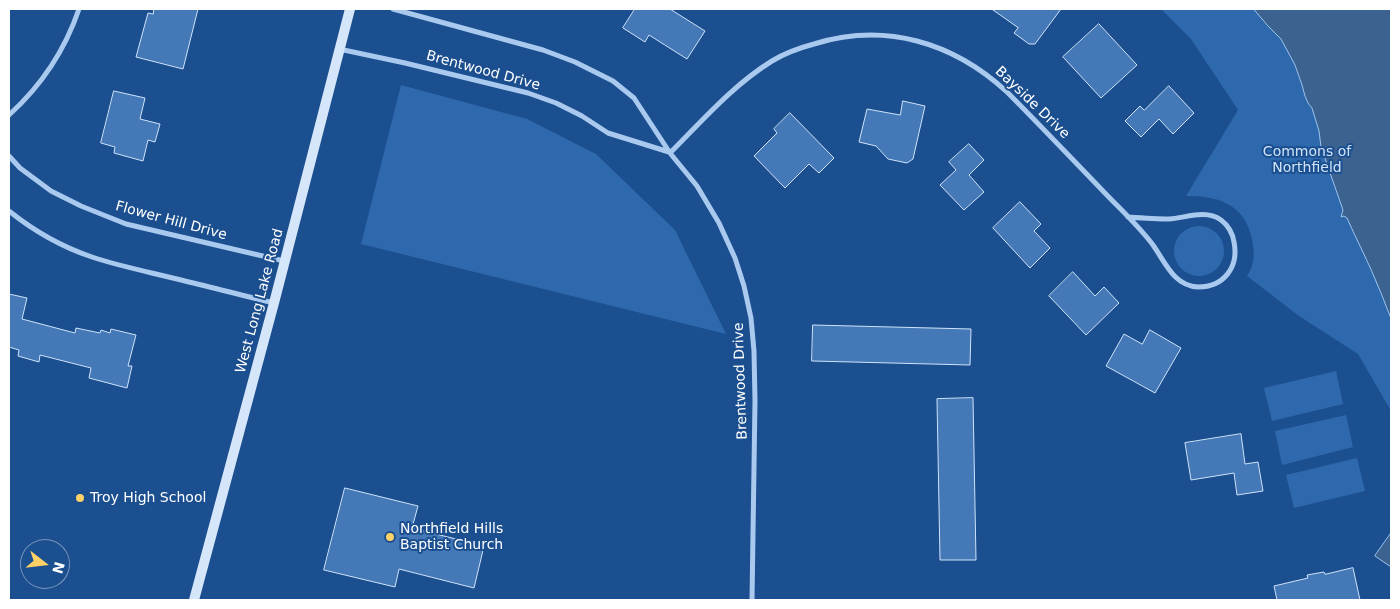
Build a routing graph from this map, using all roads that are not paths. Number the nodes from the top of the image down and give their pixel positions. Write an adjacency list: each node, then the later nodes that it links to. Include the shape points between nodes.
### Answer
1 (79, 9): 5 (street, via 55,61)
2 (350, 9): 4 (main road, West Long Lake Road)
3 (393, 9): 6 (street, Brentwood Drive, via 543,50 596,71 634,98)
4 (340, 49): 6 (street, Brentwood Drive, via 528,93 582,116 608,133); 10 (main road, West Long Lake Road)
5 (9, 115)
6 (670, 153): 9 (street, Bayside Drive, via 719,102 773,60 825,40 847,36 887,36 930,44 993,78); 13 (street, Brentwood Drive, via 719,223 735,258 751,318 755,401)
7 (9, 156): 10 (street, Flower Hill Drive, via 51,191 126,224)
8 (9, 211): 11 (street, via 40,233 92,257)
9 (1128, 217): 9 (street, Bayside Drive, via 1183,283 1201,287 1211,285 1229,273 1235,261 1233,235 1221,220 1212,216 1200,214 1173,219)
10 (285, 261): 11 (main road, West Long Lake Road)
11 (274, 304): 12 (main road, West Long Lake Road)
12 (194, 600)
13 (752, 600)

